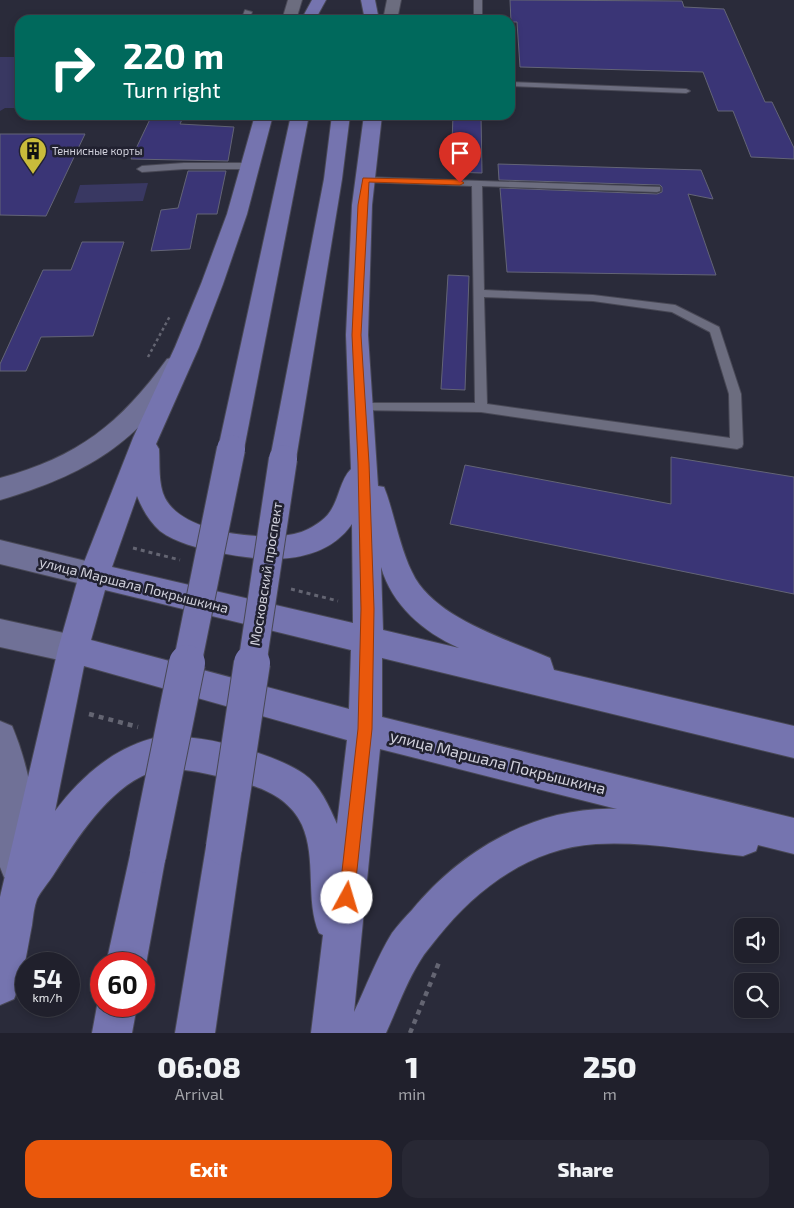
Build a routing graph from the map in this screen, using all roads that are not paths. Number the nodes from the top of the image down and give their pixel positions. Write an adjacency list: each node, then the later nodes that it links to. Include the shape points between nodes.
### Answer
1 (295, 0): 9 (street)
2 (319, 0): 10 (main road)
3 (324, 0): 11 (main road)
4 (368, 0): 12 (main road)
5 (394, 0): 13 (street)
6 (478, 0): 14 (lane)
7 (248, 12): 8 (lane)
8 (247, 15)
9 (290, 15)
10 (311, 15)
11 (321, 15)
12 (371, 15)
13 (391, 15)
14 (478, 15)
15 (515, 84): 16 (lane)
16 (686, 91)
17 (263, 120): 21 (main road)
18 (299, 120): 45 (main road, bridge)
19 (340, 120): 50 (main road, Московский проспект, bridge, via 333,179 283,459)
20 (372, 120): 23 (main road)
21 (250, 166): 22 (lane); 27 (main road, via 237,214)
22 (142, 169)
23 (365, 180): 24 (lane); 28 (main road, via 357,335)
24 (477, 183): 25 (lane); 26 (lane)
25 (657, 189)
26 (479, 293): 29 (lane); 29 (lane, via 593,298 675,309 715,330 735,394 737,444)
27 (187, 347): 30 (main road); 32 (main road, via 128,424 78,458)
28 (361, 407): 29 (lane); 31 (main road)
29 (481, 408)
30 (146, 438): 31 (main road, via 149,491 164,519 195,537 259,548 294,546 311,541 332,528 344,515); 34 (main road)
31 (364, 463): 36 (main road); 38 (main road, via 399,578 418,605 462,634)
32 (0, 489)
33 (0, 552): 34 (main road, улица Маршала Покрышкина)
34 (94, 575): 36 (main road, улица Маршала Покрышкина); 37 (main road)
35 (0, 633): 37 (main road, улица Маршала Покрышкина)
36 (366, 641): 38 (main road, улица Маршала Покрышкина); 39 (main road)
37 (73, 649): 39 (main road, улица Маршала Покрышкина); 44 (main road)
38 (607, 697): 41 (main road, улица Маршала Покрышкина)
39 (365, 729): 42 (main road, улица Маршала Покрышкина); 47 (main road)
40 (0, 737): 44 (main road, via 12,782 17,834)
41 (794, 742)
42 (794, 836)
43 (794, 843): 52 (main road, via 596,826 558,832 520,846 484,866 444,900 406,947)
44 (17, 897): 46 (main road); 47 (main road, via 73,815 90,796 125,768 142,759 160,754 184,754 258,771 292,787 314,813 323,837 332,910)
45 (128, 952)
46 (0, 985)
47 (336, 992): 51 (main road)
48 (115, 1017): 49 (main road)
49 (112, 1033)
50 (195, 1033)
51 (331, 1033)
52 (365, 1033)

